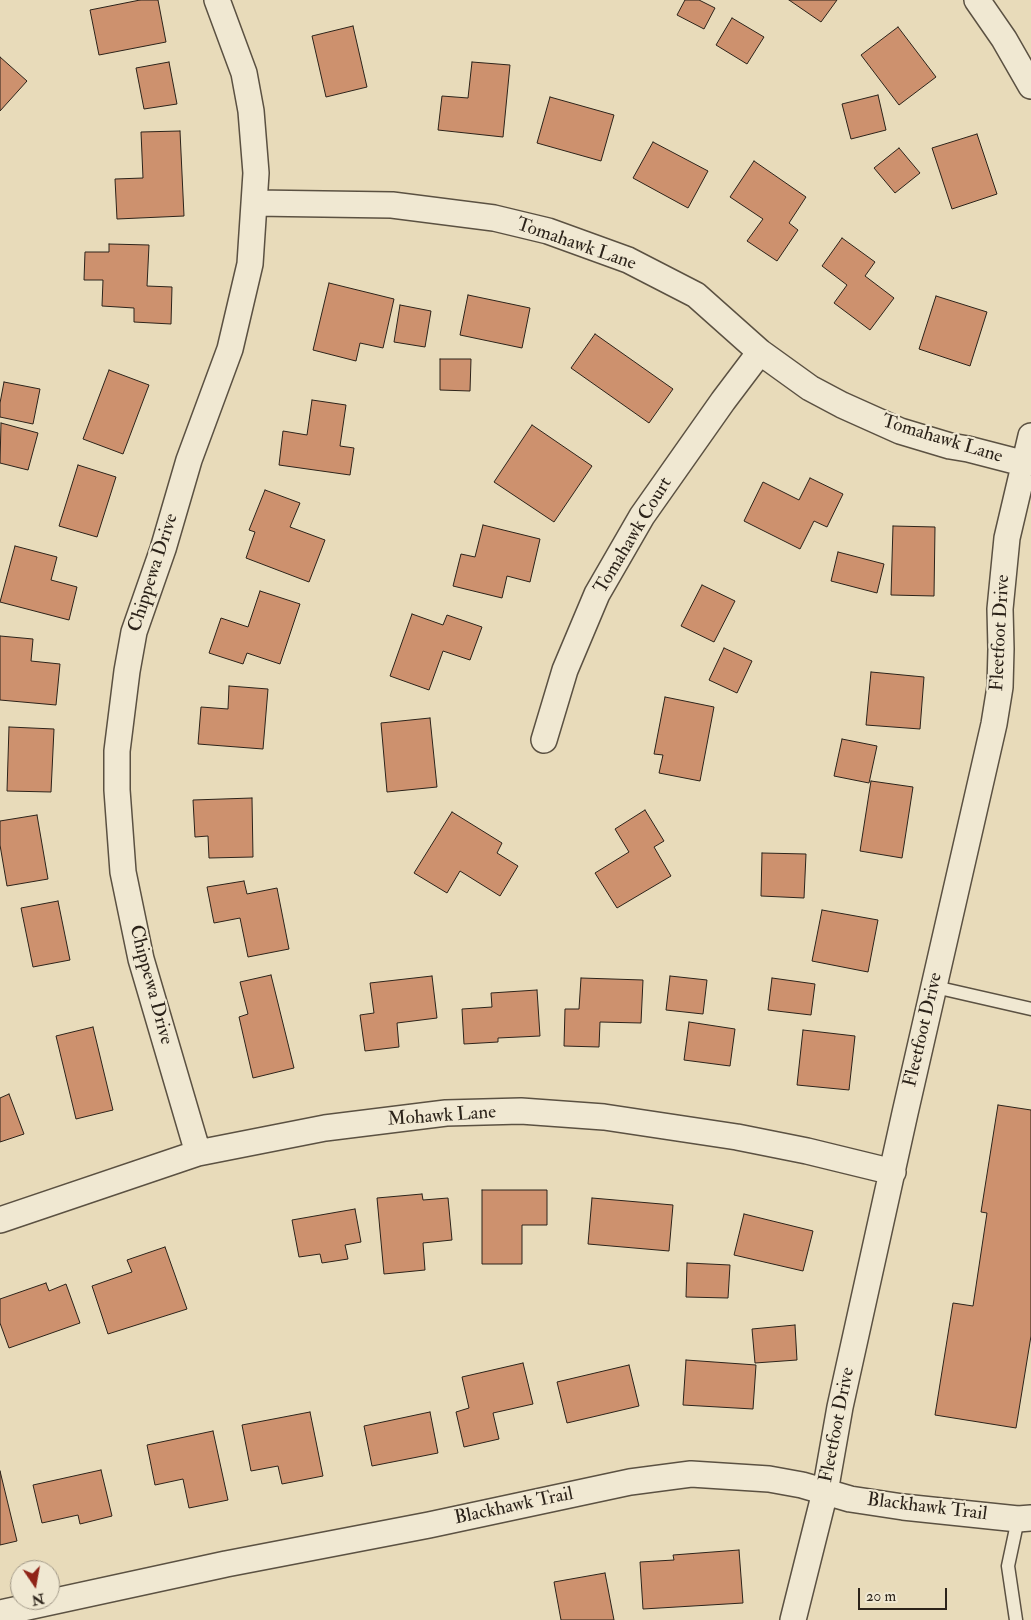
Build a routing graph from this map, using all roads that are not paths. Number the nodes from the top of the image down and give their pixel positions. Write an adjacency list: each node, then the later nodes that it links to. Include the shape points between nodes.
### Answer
1 (217, 0): 4 (street, Chippewa Drive, via 244,73 251,111)
2 (977, 0): 3 (street)
3 (1031, 86)
4 (255, 203): 5 (street, Tomahawk Lane, via 392,205 494,218 548,231 628,260 696,295); 11 (street, Chippewa Drive, via 250,264 230,349 189,460 134,632 117,751 123,872 141,959)
5 (760, 352): 7 (street, Tomahawk Lane, via 810,388 900,431); 8 (street, Tomahawk Court, via 642,516 597,594 565,670)
6 (1031, 436): 7 (street, Fleetfoot Drive)
7 (1028, 464): 9 (street, Fleetfoot Drive, via 1008,538 1000,609 1000,687 994,724)
8 (544, 740)
9 (934, 987): 10 (lane); 12 (street, Fleetfoot Drive)
10 (1031, 1009)
11 (198, 1153): 12 (street, Mohawk Lane, via 325,1128 446,1113 521,1111 604,1117 736,1137); 13 (street, Mohawk Lane)
12 (892, 1172): 14 (street, Fleetfoot Drive)
13 (0, 1220)
14 (824, 1492): 15 (street, Blackhawk Trail, via 903,1507); 16 (street, Blackhawk Trail, via 769,1479 691,1474 630,1482); 17 (street, Fleetfoot Drive)
15 (1024, 1518): 18 (lane, via 1008,1566)
16 (0, 1613)
17 (793, 1620)
18 (1016, 1620)

